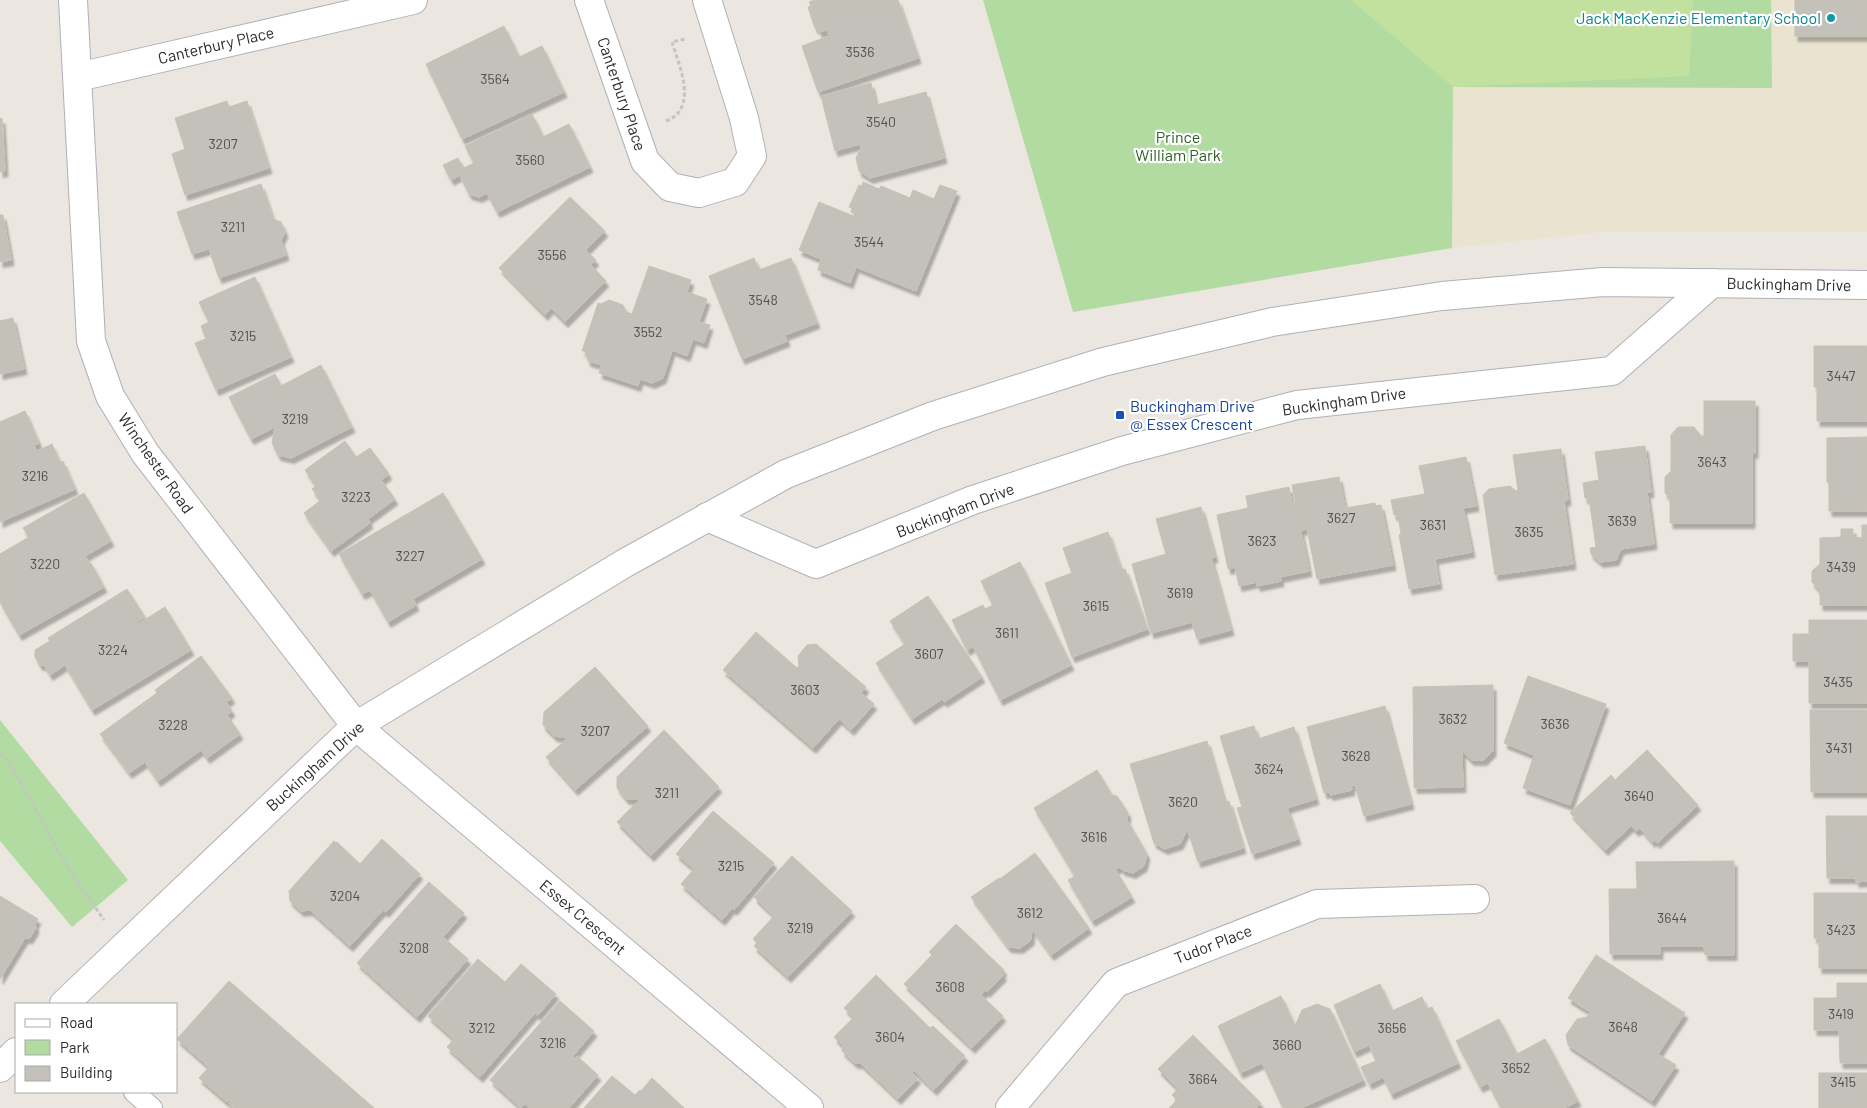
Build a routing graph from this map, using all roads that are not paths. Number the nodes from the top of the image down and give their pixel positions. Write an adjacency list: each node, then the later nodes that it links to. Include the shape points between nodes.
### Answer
1 (73, 0): 5 (street, Winchester Road)
2 (413, 0): 5 (street, Canterbury Place)
3 (589, 0): 4 (street, Canterbury Place, via 645,161 670,188 700,193 735,182 752,156 744,118)
4 (707, 0)
5 (78, 77): 9 (street, Winchester Road, via 91,341 110,396 144,453)
6 (1712, 283): 7 (street, Buckingham Drive); 8 (street, Buckingham Drive, via 1603,282 1442,296 1272,322 1103,362 933,416 786,474); 8 (street, Buckingham Drive, via 1612,371 1296,404 1122,451 973,500 816,564)
7 (1867, 285)
8 (707, 517): 9 (street, Buckingham Drive)
9 (356, 726): 11 (street, Buckingham Drive); 16 (street, Essex Crescent)
10 (1475, 899): 17 (street, Tudor Place, via 1316,904 1116,983)
11 (65, 1003)
12 (15, 1053): 13 (street)
13 (0, 1068)
14 (135, 1093): 15 (lane)
15 (152, 1108)
16 (810, 1108)
17 (1010, 1108)

